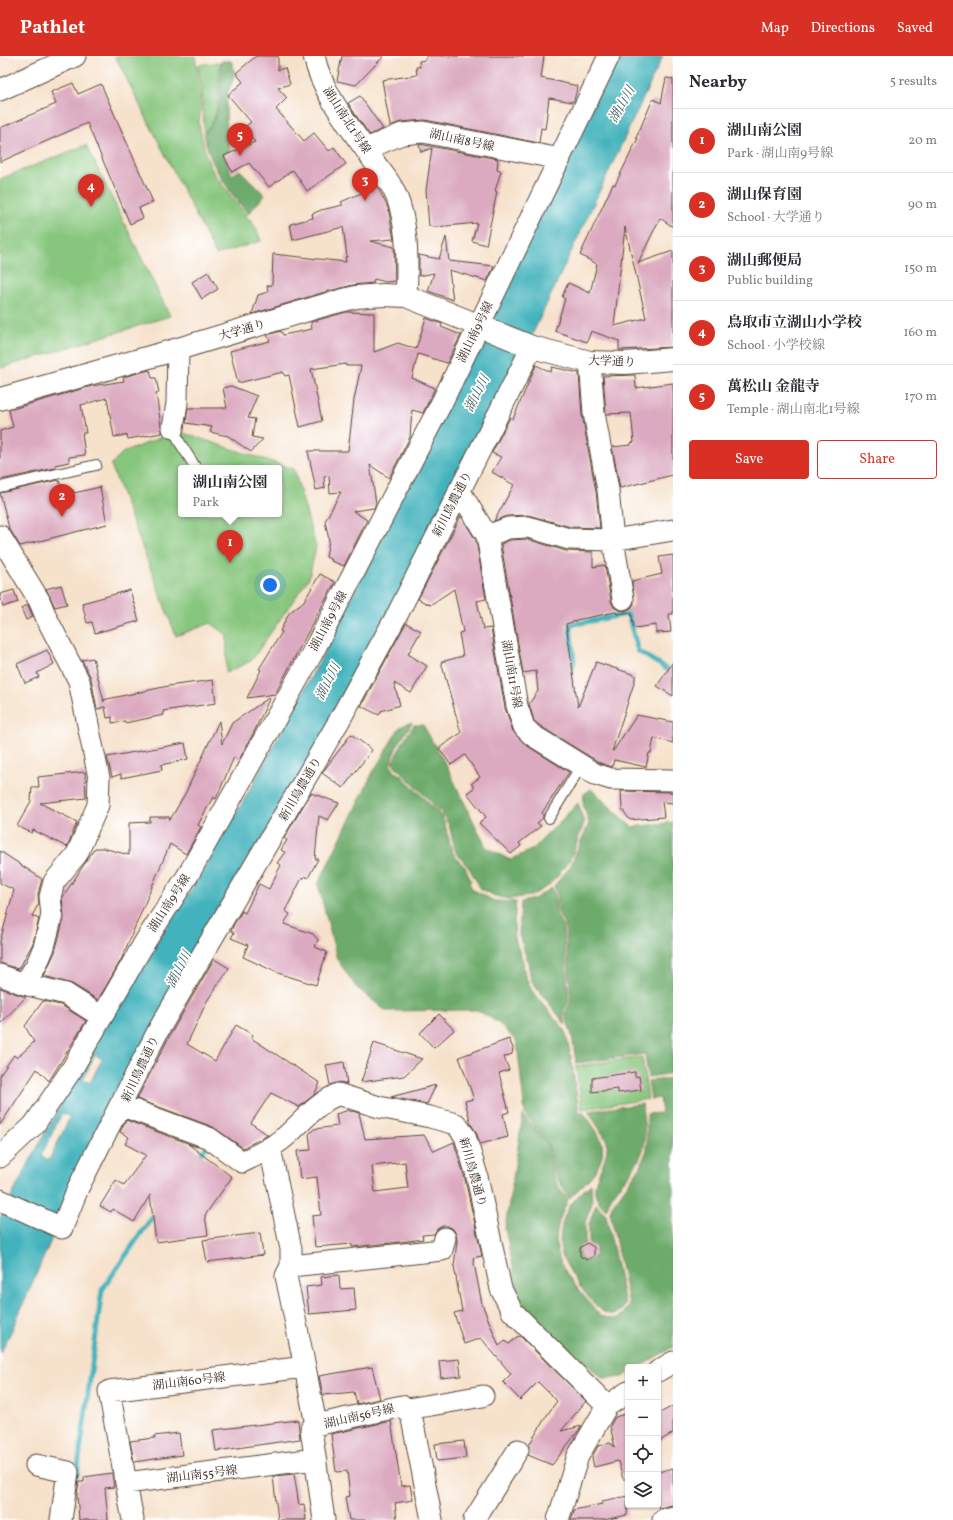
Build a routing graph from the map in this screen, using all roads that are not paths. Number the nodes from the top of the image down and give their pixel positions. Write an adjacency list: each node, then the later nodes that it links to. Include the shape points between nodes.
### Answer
1 (76, 56): 4 (street)
2 (314, 56): 5 (street, 湖山南北1号線, via 319,76)
3 (609, 56): 6 (street, 湖山南9号線)
4 (0, 90)
5 (366, 149): 6 (street, 湖山南8号線, via 402,134 423,132); 7 (street, 湖山南北1号線, via 394,191 400,210 406,247)
6 (560, 159): 8 (street, 湖山南9号線)
7 (406, 296): 8 (street, 大学通り); 10 (street, 大学通り, via 356,297)
8 (480, 326): 9 (street, 大学通り); 29 (street, 湖山南9号線, via 314,650 188,875 146,940)
9 (531, 346): 12 (street, 大学通り); 18 (street, 新川鳥農通り)
10 (178, 349): 13 (street, 大学通り); 14 (street, via 177,403)
11 (673, 359): 12 (street, 大学通り, via 624,363)
12 (590, 362): 22 (street, via 594,413 608,490)
13 (0, 399)
14 (173, 428): 16 (lane)
15 (96, 465): 17 (lane)
16 (194, 465)
17 (0, 487)
18 (459, 490): 21 (street, 湖山南11号線); 30 (street, 新川鳥農通り, via 398,613 339,721 159,1029)
19 (673, 530): 22 (street)
20 (0, 536): 28 (street, via 39,600 79,681 99,778 98,805 77,854 54,882 50,897 52,915 44,947)
21 (487, 536): 22 (street, via 508,528 528,526 569,538); 24 (street, 湖山南11号線, via 517,706 524,727 540,742)
22 (613, 540): 23 (street)
23 (623, 599)
24 (581, 766): 25 (street, 湖山南11号線, via 611,779); 26 (lane)
25 (673, 780)
26 (549, 818)
27 (0, 975): 28 (street)
28 (24, 984): 29 (street, via 66,994)
29 (102, 1017): 32 (street, 湖山南9号線, via 72,1069 34,1125)
30 (120, 1105): 31 (street, 新川鳥農通り, via 209,1138 242,1162); 33 (street, via 78,1188 62,1228)
31 (270, 1148): 35 (street, via 291,1250); 41 (street, 新川鳥農通り, via 324,1100 338,1094 380,1107 456,1124 465,1136 476,1172 501,1289 512,1311)
32 (0, 1157)
33 (0, 1200)
34 (445, 1238): 35 (street, via 442,1250)
35 (291, 1266): 37 (street, via 286,1276)
36 (673, 1362): 38 (street)
37 (304, 1367): 43 (street); 47 (street, 湖山南60号線, via 109,1390)
38 (661, 1369)
39 (625, 1394): 41 (street)
40 (484, 1396): 42 (street)
41 (607, 1406): 54 (street, via 578,1456)
42 (408, 1409): 43 (street, 湖山南56号線, via 402,1406); 52 (street, 湖山南56号線)
43 (316, 1425): 45 (street, 湖山南56号線, via 312,1429)
44 (518, 1450): 53 (street)
45 (315, 1459): 47 (street, 湖山南55号線); 51 (street, 湖山南56号線)
46 (36, 1465): 49 (street, via 68,1472)
47 (126, 1483): 50 (street)
48 (673, 1517): 55 (street)
49 (61, 1520)
50 (133, 1520)
51 (324, 1520)
52 (432, 1520)
53 (474, 1520)
54 (555, 1520)
55 (663, 1520)

